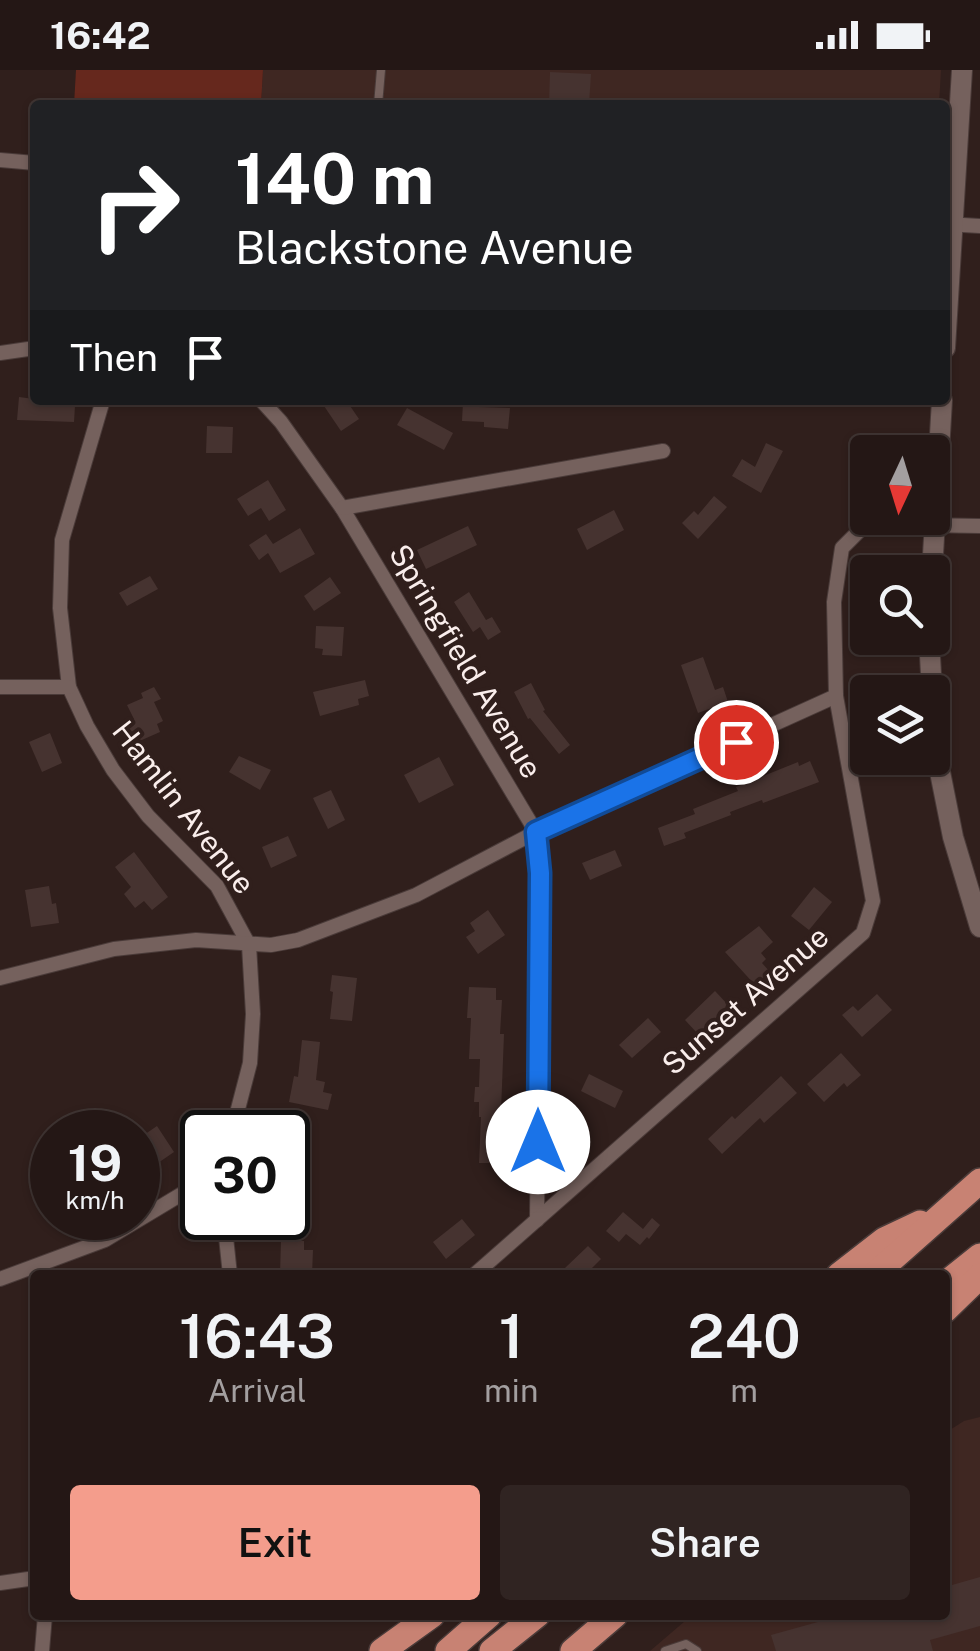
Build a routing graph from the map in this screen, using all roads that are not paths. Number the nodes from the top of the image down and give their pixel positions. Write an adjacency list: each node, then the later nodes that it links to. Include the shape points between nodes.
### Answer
1 (380, 70): 3 (lane)
2 (962, 70): 6 (main road)
3 (378, 100)
4 (0, 160): 5 (street)
5 (30, 162)
6 (950, 212)
7 (950, 224): 8 (street)
8 (980, 226)
9 (30, 349): 10 (street)
10 (0, 353)
11 (102, 405): 21 (street, Hamlin Avenue, via 62,540 60,608)
12 (266, 405): 16 (street, Springfield Avenue)
13 (942, 405): 14 (main road)
14 (940, 435)
15 (663, 451): 16 (street)
16 (342, 508): 24 (street, Springfield Avenue)
17 (950, 525): 18 (street, Sunset Avenue)
18 (980, 526)
19 (855, 535): 22 (street, Sunset Avenue, via 842,548 834,602)
20 (0, 687): 21 (street)
21 (69, 687): 26 (street, Hamlin Avenue, via 113,770 217,886)
22 (836, 696): 24 (street); 32 (street, Sunset Avenue, via 872,901 863,933)
23 (941, 775): 25 (main road)
24 (536, 832): 26 (street, via 416,896 298,940); 32 (street, Springfield Avenue)
25 (980, 927)
26 (249, 945): 27 (street, via 196,940 114,949); 28 (street, Hamlin Avenue, via 250,1064)
27 (0, 978)
28 (238, 1110)
29 (980, 1181): 31 (highway)
30 (180, 1195): 40 (street, via 106,1240)
31 (947, 1210): 37 (highway, via 884,1240); 38 (highway)
32 (537, 1220): 36 (street, Sunset Avenue)
33 (226, 1240): 35 (street)
34 (980, 1256): 41 (highway)
35 (229, 1270)
36 (480, 1270)
37 (845, 1270)
38 (880, 1270)
39 (980, 1276): 42 (highway)
40 (0, 1280)
41 (950, 1280)
42 (950, 1305)
43 (30, 1579): 44 (street)
44 (0, 1583)
45 (45, 1620): 52 (street)
46 (428, 1620): 53 (highway)
47 (430, 1620): 54 (highway)
48 (483, 1620): 55 (highway)
49 (530, 1620): 56 (highway)
50 (609, 1620): 57 (highway)
51 (610, 1620): 58 (highway)
52 (42, 1651)
53 (382, 1651)
54 (398, 1651)
55 (448, 1651)
56 (492, 1651)
57 (573, 1651)
58 (582, 1651)
59 (664, 1651): 60 (lane, via 686,1644)
60 (697, 1651)

